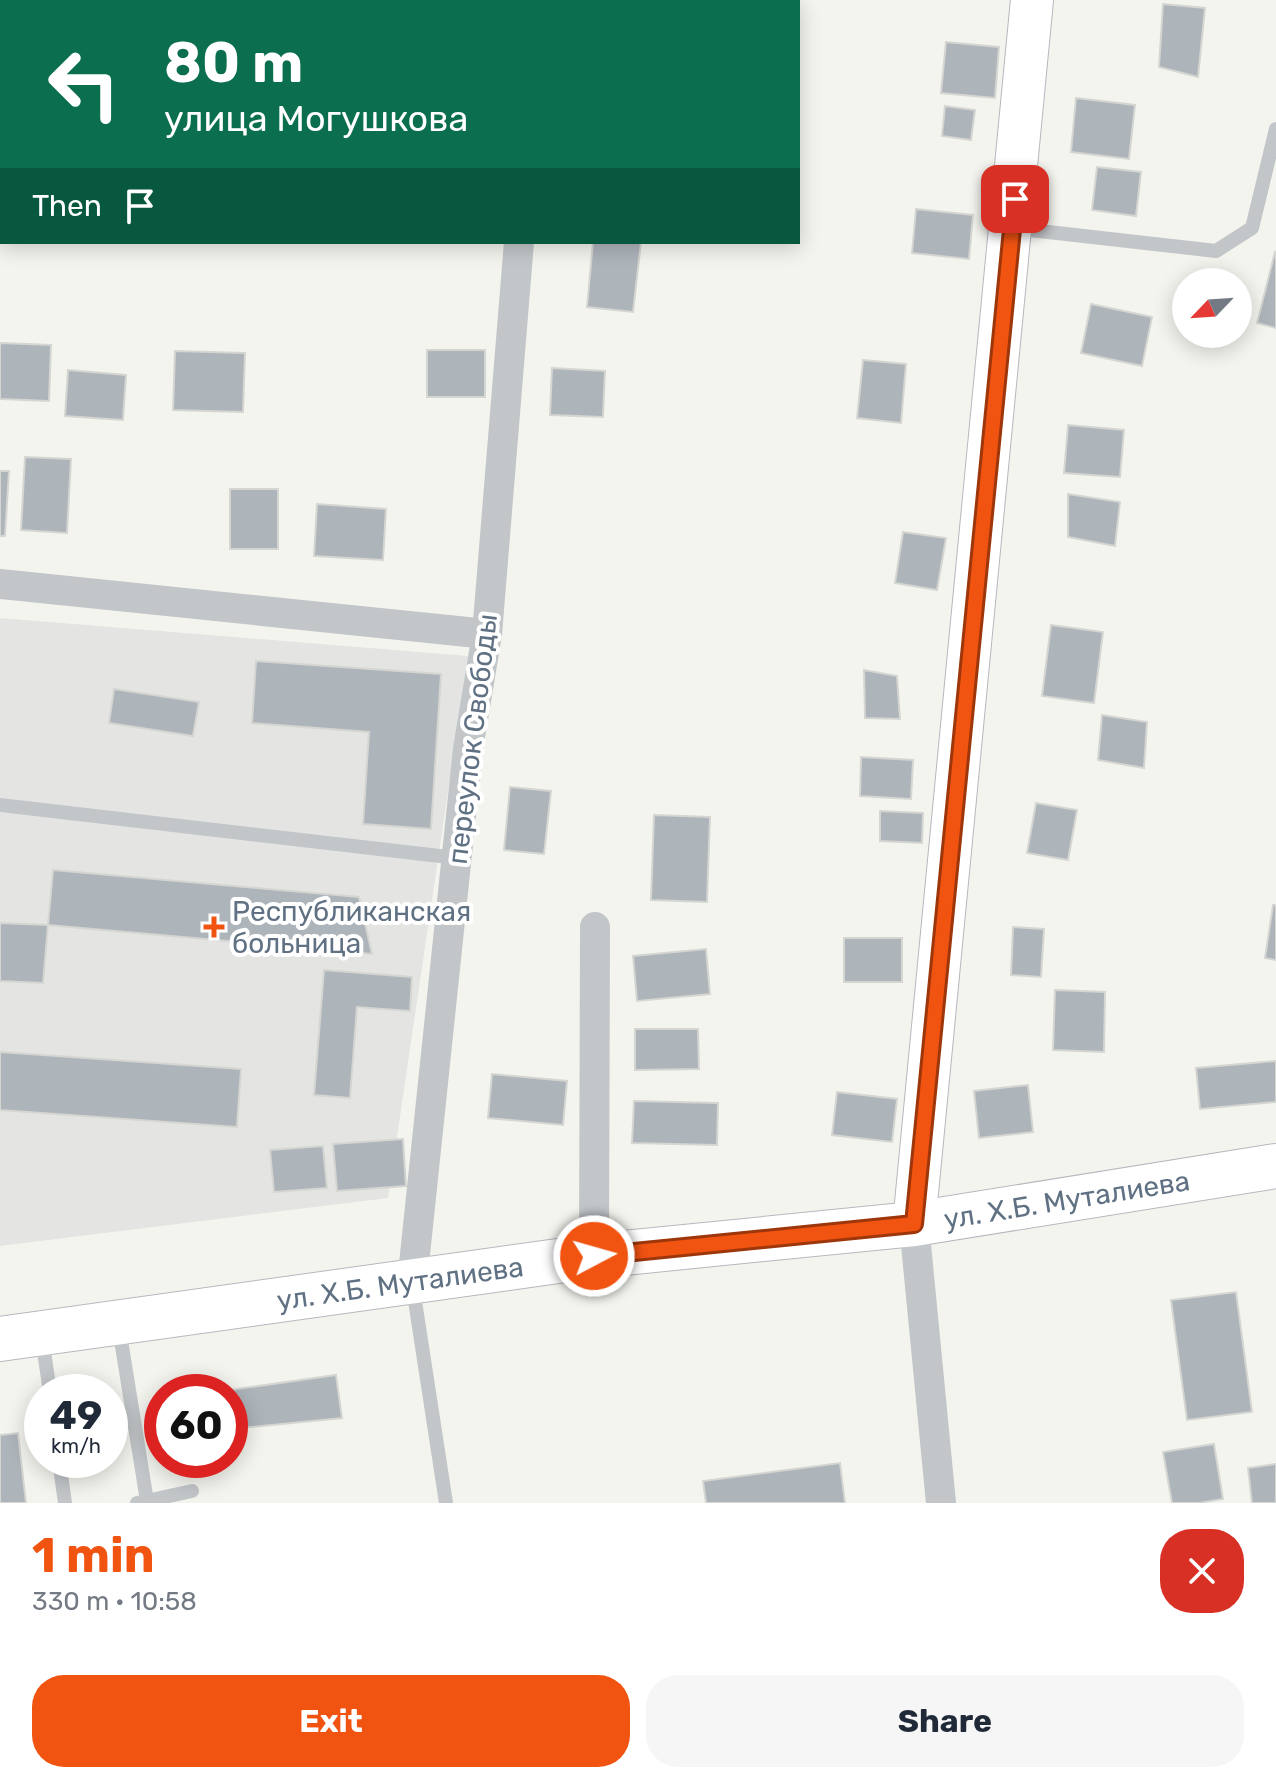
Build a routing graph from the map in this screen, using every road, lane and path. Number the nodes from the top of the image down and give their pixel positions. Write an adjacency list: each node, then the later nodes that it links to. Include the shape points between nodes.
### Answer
1 (1032, 0): 3 (street)
2 (1276, 129): 3 (lane, via 1252,228 1216,251)
3 (1012, 228): 11 (street)
4 (519, 244): 6 (street, переулок Свободы)
5 (0, 584): 6 (street)
6 (487, 634): 8 (street, переулок Свободы)
7 (0, 805): 8 (lane)
8 (457, 858): 13 (street, переулок Свободы)
9 (595, 927): 12 (street)
10 (1276, 1166): 11 (main road, ул. Х.Б. Муталиева)
11 (914, 1224): 12 (main road, ул. Х.Б. Муталиева); 22 (street)
12 (594, 1256): 13 (main road, ул. Х.Б. Муталиева)
13 (412, 1283): 14 (main road, ул. Х.Б. Муталиева); 21 (lane)
14 (119, 1323): 15 (main road, ул. Х.Б. Муталиева); 19 (lane)
15 (21, 1336): 16 (lane)
16 (41, 1374)
17 (62, 1478): 20 (lane)
18 (192, 1491): 19 (lane)
19 (142, 1502)
20 (65, 1503)
21 (446, 1503)
22 (941, 1503)

